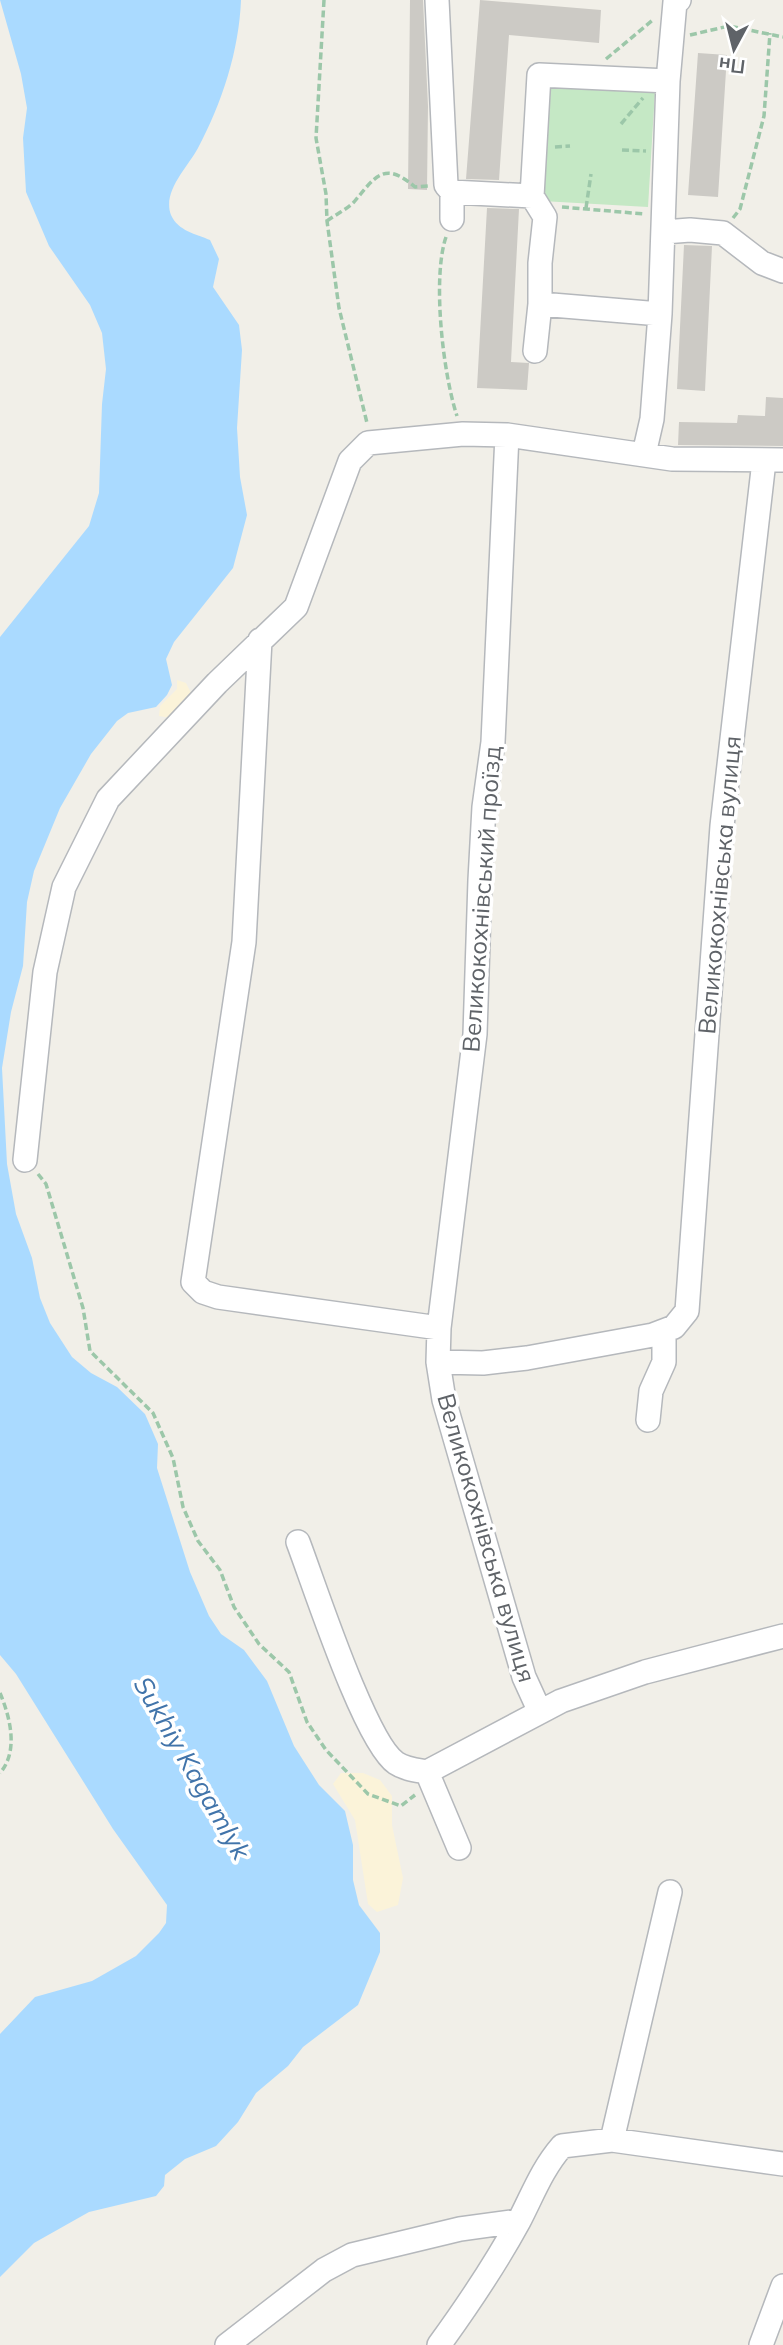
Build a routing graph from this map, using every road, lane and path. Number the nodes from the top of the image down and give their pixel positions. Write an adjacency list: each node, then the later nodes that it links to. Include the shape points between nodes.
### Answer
1 (324, 0): 14 (path, via 316,138)
2 (437, 0): 10 (street)
3 (677, 1): 6 (street); 7 (path)
4 (769, 33): 5 (path); 6 (path, via 729,26 690,35); 16 (path, via 764,116 755,159 740,209)
5 (783, 37)
6 (672, 49): 8 (street)
7 (586, 76): 8 (street); 11 (street, via 539,75)
8 (668, 81): 15 (street)
9 (591, 174): 12 (path)
10 (449, 189): 11 (street); 13 (street); 14 (path, via 415,187 390,172 378,175 353,203)
11 (536, 201): 12 (path); 18 (street, via 545,217)
12 (586, 208): 15 (path)
13 (452, 219): 21 (path, via 443,245 443,362)
14 (327, 221): 23 (path, via 339,308 367,418)
15 (664, 224): 16 (street); 19 (street)
16 (723, 233): 17 (street, via 762,262)
17 (783, 271)
18 (540, 304): 19 (street); 20 (street)
19 (660, 314): 24 (street, via 652,419)
20 (535, 351)
21 (463, 434): 22 (street); 23 (street)
22 (507, 435): 24 (street); 28 (street, Великокохнівський проїзд, via 475,1034)
23 (368, 443): 26 (street, via 350,461 296,607)
24 (644, 454): 25 (street, via 672,459)
25 (774, 460): 29 (street, Великокохнівська вулиця, via 722,826 687,1311 674,1327)
26 (260, 640): 27 (street, via 108,799 64,887 46,972); 28 (street, via 244,942 193,1282 218,1297)
27 (25, 1160): 37 (path, via 46,1184 83,1308 90,1350 153,1413 173,1458 183,1507 198,1541 220,1570 234,1607 259,1644 289,1672 307,1722 326,1750 368,1794 401,1806)
28 (439, 1328): 30 (street, Великокохнівський проїзд)
29 (664, 1331): 30 (street, via 527,1358); 31 (street, via 664,1362 651,1391)
30 (438, 1362): 35 (street, Великокохнівська вулиця, via 444,1400 520,1664)
31 (648, 1420)
32 (298, 1542): 37 (street, via 356,1696 383,1750 395,1763)
33 (783, 1636): 35 (street, Великокохнівська вулиця, via 635,1676)
34 (0, 1693): 36 (path, via 9,1714 11,1753)
35 (540, 1712): 37 (street, Великокохнівська вулиця)
36 (0, 1773)
37 (429, 1778): 38 (street)
38 (459, 1848)
39 (670, 1892): 40 (street)
40 (612, 2140): 41 (street); 42 (street, via 562,2146 546,2164)
41 (783, 2164)
42 (519, 2221): 44 (street, via 460,2229 352,2255 324,2270); 45 (street, via 481,2287)
43 (783, 2286): 46 (street)
44 (227, 2345)
45 (439, 2345)
46 (761, 2345)

